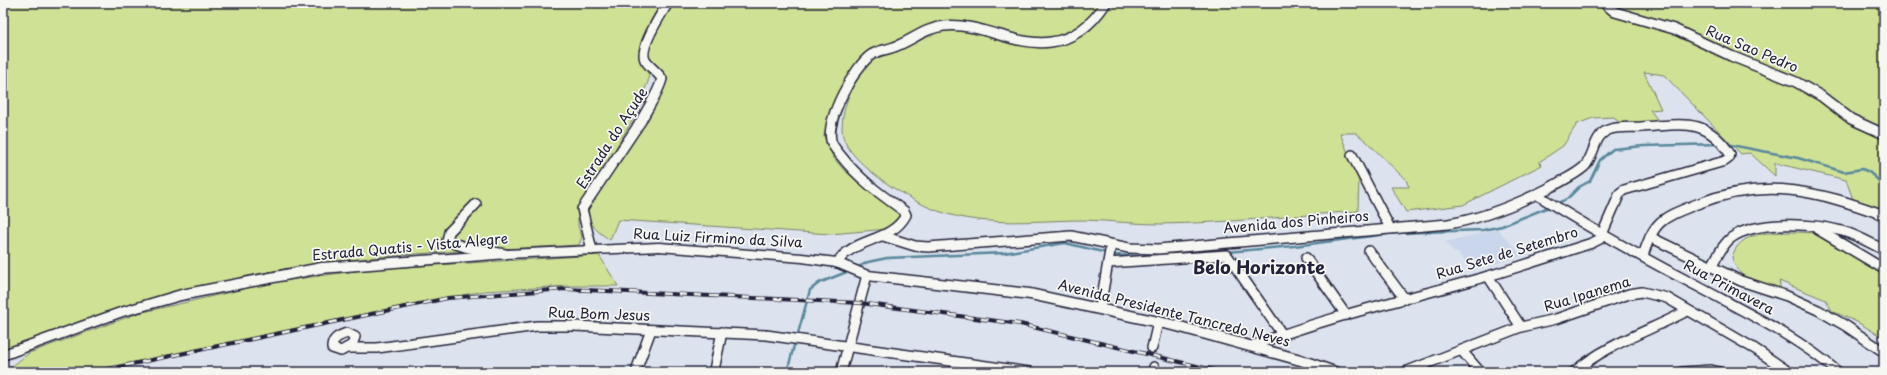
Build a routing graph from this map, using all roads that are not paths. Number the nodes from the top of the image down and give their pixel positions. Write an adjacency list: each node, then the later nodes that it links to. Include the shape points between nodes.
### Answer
1 (668, 3): 14 (street, Estrada do Açude, via 651,33 644,53 645,60 662,79 661,85 641,121 582,209)
2 (1106, 3): 12 (street, via 1086,28 1061,40 1033,42 976,28 944,26 927,30 896,47 877,52 867,58 847,88 833,121 830,136 833,145 855,175 870,189 905,213 901,223)
3 (1604, 3): 4 (street, Rua Sao Pedro, via 1615,12 1678,31 1796,82 1821,96 1850,119)
4 (1884, 134)
5 (1352, 155): 10 (street)
6 (1536, 194): 10 (street, Avenida dos Pinheiros, via 1470,221); 11 (street, Rua Primavera); 11 (street, Avenida dos Pinheiros, via 1585,166 1598,137 1607,131 1680,124 1695,125 1704,128 1721,143 1730,156 1725,161 1645,183 1620,193)
7 (476, 204): 17 (street, via 449,232 447,241 453,245)
8 (1884, 215): 13 (street, via 1794,190 1745,189 1705,200 1670,216 1654,227)
9 (1814, 227): 15 (street, via 1846,233); 22 (street, via 1769,226 1742,232 1727,242); 23 (street)
10 (1390, 228): 18 (street, Avenida dos Pinheiros, via 1158,249 1129,248)
11 (1602, 235): 19 (street, Rua Primavera); 25 (street, Rua Sete de Setembro, via 1600,239 1584,246)
12 (883, 236): 18 (street, Avenida dos Pinheiros, via 915,246 928,247 1071,236); 21 (street, via 849,249)
13 (1650, 237): 19 (street); 22 (street)
14 (592, 250): 17 (street, Estrada Quatis - Vista Alegre); 21 (street, Rua Luiz Firmino da Silva, via 640,247 690,248 796,257)
15 (1884, 250)
16 (1369, 251): 26 (street)
17 (507, 254): 41 (street, Estrada Quatis - Vista Alegre, via 356,264 247,281 121,312)
18 (1110, 254): 27 (street); 34 (street, via 1227,255)
19 (1642, 256): 53 (street, Rua Primavera, via 1781,331 1816,353)
20 (1306, 258): 29 (street)
21 (839, 264): 24 (street, Avenida Presidente Tancredo Neves)
22 (1712, 266): 40 (street, via 1741,281 1787,296 1818,310)
23 (1884, 269)
24 (865, 274): 27 (street, Avenida Presidente Tancredo Neves, via 1030,294); 35 (street)
25 (1488, 276): 26 (street, Rua Sete de Setembro); 31 (street)
26 (1404, 298): 29 (street, Rua Sete de Setembro)
27 (1100, 308): 30 (street, Avenida Presidente Tancredo Neves)
28 (1687, 311): 31 (street, Rua Ipanema, via 1662,296 1642,292 1556,319); 49 (street, via 1623,341 1589,360); 52 (street, Rua Ipanema, via 1755,349)
29 (1346, 315): 34 (street, Rua Sete de Setembro)
30 (1158, 322): 36 (street, Avenida Presidente Tancredo Neves); 38 (street)
31 (1521, 327): 39 (street, Rua Ipanema)
32 (651, 330): 33 (street, Rua Bom Jesus); 37 (street, Rua Bom Jesus, via 537,326 377,348); 42 (street)
33 (722, 332): 35 (street, Rua Bom Jesus); 43 (street)
34 (1282, 334): 36 (street, Rua Sete de Setembro)
35 (848, 346): 44 (street); 45 (street, Rua Bom Jesus)
36 (1252, 346): 46 (street, Avenida Presidente Tancredo Neves)
37 (349, 348)
38 (1152, 348)
39 (1462, 351): 47 (street, Rua Ipanema); 48 (street)
40 (1884, 352)
41 (3, 355)
42 (637, 368)
43 (714, 370)
44 (841, 372)
45 (1029, 372)
46 (1333, 372)
47 (1405, 372)
48 (1480, 372)
49 (1576, 372)
50 (1682, 372): 51 (street)
51 (1719, 372)
52 (1789, 372)
53 (1838, 372)

